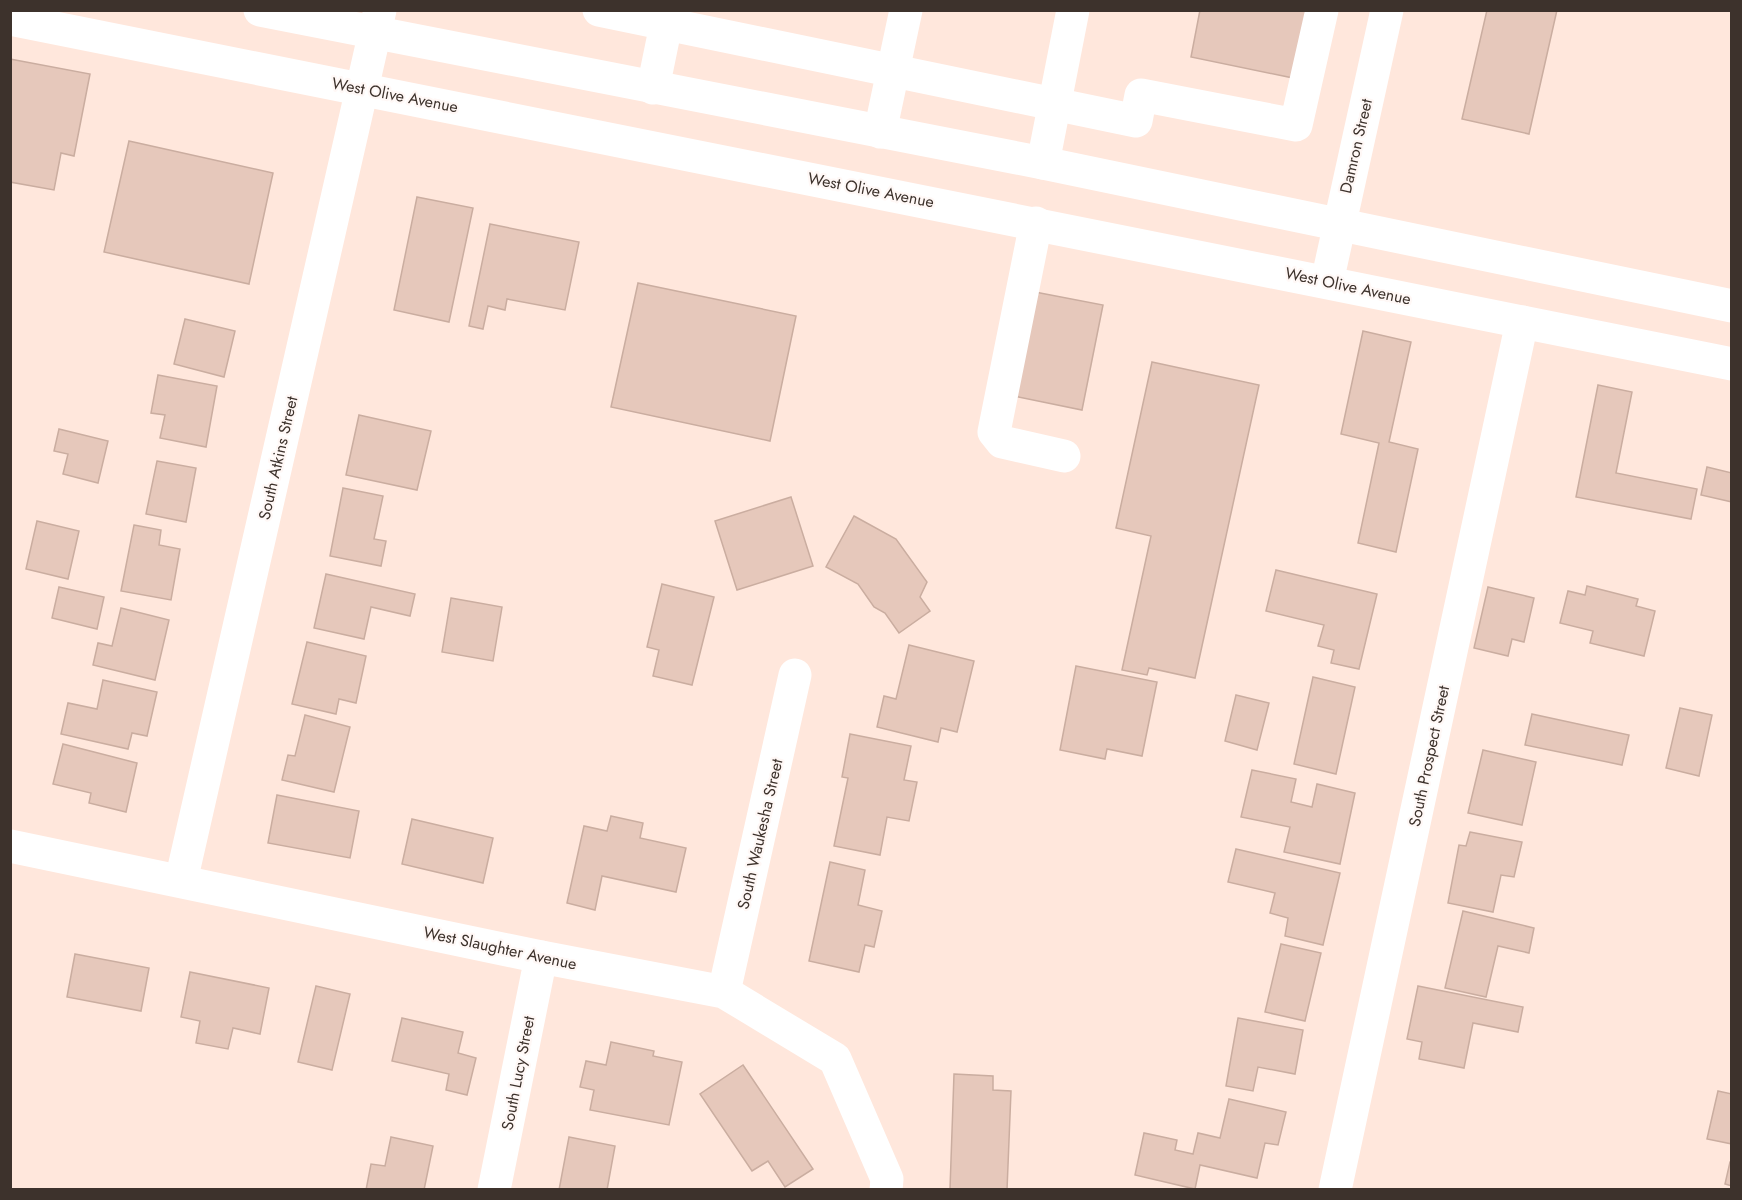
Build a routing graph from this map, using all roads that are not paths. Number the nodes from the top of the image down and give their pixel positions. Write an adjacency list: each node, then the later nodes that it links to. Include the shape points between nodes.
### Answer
1 (260, 10): 9 (street)
2 (599, 10): 7 (street)
3 (906, 10): 10 (street)
4 (1073, 10): 13 (street)
5 (1322, 10): 13 (street, via 1296,125 1141,95 1136,121)
6 (1387, 10): 17 (street, Damron Street)
7 (668, 17): 10 (street); 12 (street)
8 (10, 19): 11 (street, West Olive Avenue)
9 (378, 23): 11 (street, South Atkins Street); 12 (street)
10 (893, 71): 13 (street); 14 (street)
11 (363, 88): 16 (street, West Olive Avenue); 25 (street, South Atkins Street)
12 (653, 88): 14 (street)
13 (1054, 104): 15 (street)
14 (880, 132): 15 (street)
15 (1043, 163): 17 (street)
16 (1036, 223): 18 (street, West Olive Avenue); 22 (street, via 994,432 1002,442)
17 (1339, 223): 18 (street, Damron Street); 19 (street)
18 (1327, 282): 20 (street, West Olive Avenue)
19 (1731, 306)
20 (1522, 322): 21 (street, West Olive Avenue); 30 (street, South Prospect Street)
21 (1731, 364)
22 (1064, 456)
23 (795, 675): 27 (street, South Waukesha Street)
24 (10, 846): 25 (street, West Slaughter Avenue)
25 (181, 881): 26 (street, West Slaughter Avenue)
26 (541, 957): 27 (street, West Slaughter Avenue); 28 (street, South Lucy Street)
27 (724, 992): 29 (street, West Slaughter Avenue, via 835,1059 886,1179)
28 (494, 1190)
29 (886, 1190)
30 (1335, 1190)

